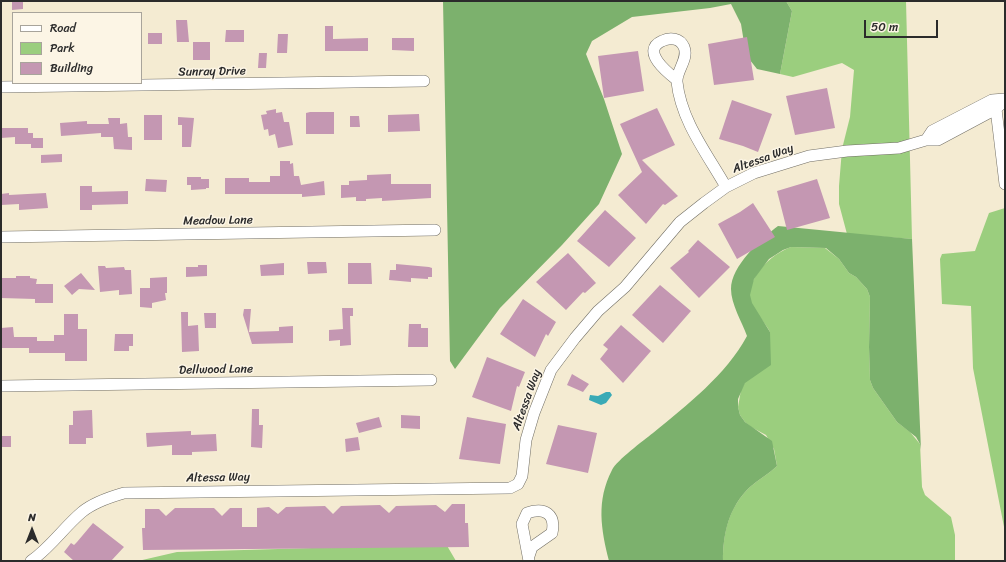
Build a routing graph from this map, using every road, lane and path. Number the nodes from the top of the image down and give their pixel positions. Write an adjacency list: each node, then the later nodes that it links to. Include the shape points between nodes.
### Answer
1 (677, 80): 8 (street, via 689,123)
2 (424, 81): 3 (street, Sunray Drive)
3 (1, 87)
4 (1005, 99): 5 (street, Altessa Way); 6 (street, Altessa Way, via 992,100 932,131)
5 (996, 109): 6 (street, Altessa Way, via 938,140); 7 (street)
6 (926, 140): 8 (street, Altessa Way, via 899,148 809,156 754,173)
7 (1005, 184)
8 (726, 187): 13 (street, Altessa Way, via 680,222 625,287 598,311 551,370 526,440 522,476 518,484 510,488 124,493 83,511 44,552)
9 (435, 230): 10 (street, Meadow Lane)
10 (1, 237)
11 (431, 380): 12 (street, Dellwood Lane)
12 (1, 386)
13 (31, 561)

